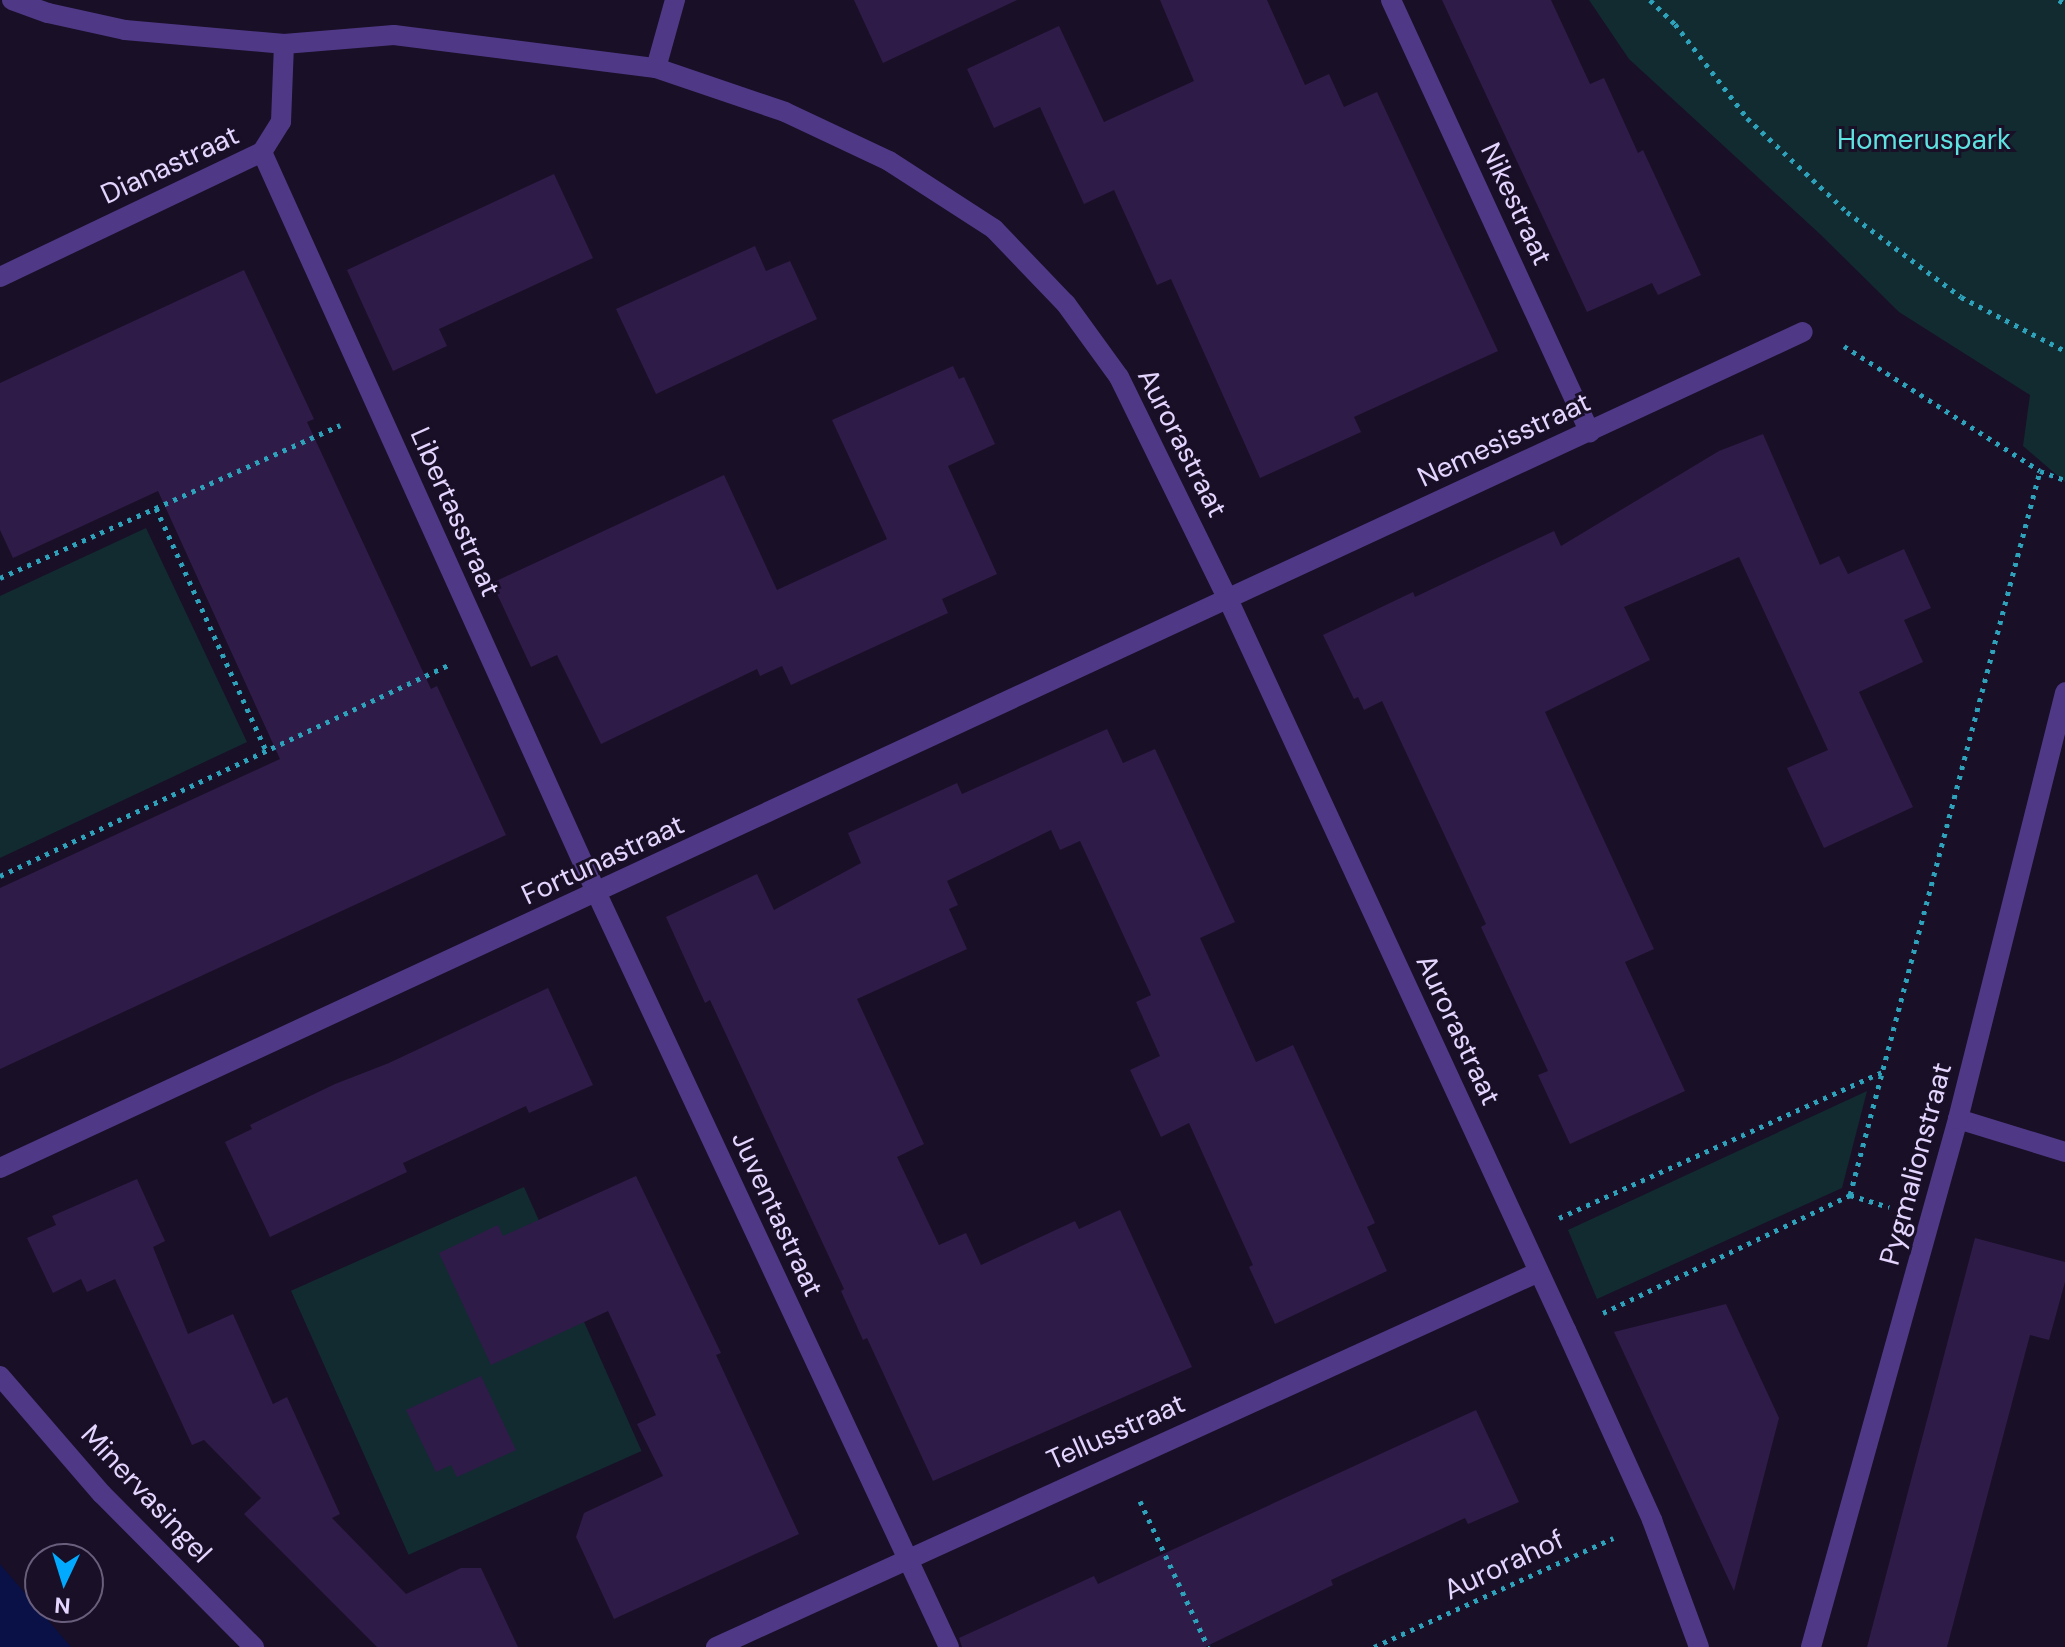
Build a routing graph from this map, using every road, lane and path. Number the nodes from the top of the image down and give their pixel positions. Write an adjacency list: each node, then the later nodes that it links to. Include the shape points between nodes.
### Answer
1 (12, 0): 7 (street, Aurorastraat, via 125,30)
2 (675, 0): 8 (street)
3 (1391, 0): 14 (street, Nikestraat)
4 (1650, 0): 12 (path, via 1675,24 1747,118 1847,212 1961,297)
5 (2059, 0): 6 (path)
6 (2065, 4)
7 (284, 44): 8 (street, Aurorastraat, via 394,35); 9 (street, Dianastraat, via 281,122)
8 (656, 68): 19 (street, Aurorastraat, via 785,112 876,155 994,229 1066,304 1119,377)
9 (262, 152): 10 (street, Dianastraat); 13 (street, Libertasstraat)
10 (0, 277)
11 (1803, 332): 14 (street, Nemesisstraat); 15 (path, via 1828,353 1843,345)
12 (2065, 351)
13 (378, 408): 17 (path); 20 (street, Libertasstraat)
14 (1590, 432): 19 (street, Nemesisstraat)
15 (2040, 471): 16 (path); 25 (path)
16 (2065, 480)
17 (156, 508): 18 (path); 22 (path)
18 (0, 578)
19 (1227, 597): 24 (street, Fortunastraat); 31 (street, Aurorastraat)
20 (485, 647): 22 (path); 24 (street, Libertasstraat)
21 (2065, 692): 26 (street, Pygmalionstraat)
22 (266, 751): 23 (path)
23 (0, 876)
24 (597, 894): 28 (street, Fortunastraat); 37 (street, Juventastraat)
25 (1883, 1072): 29 (path); 31 (path)
26 (1958, 1119): 27 (street); 30 (street, Pygmalionstraat)
27 (2065, 1152)
28 (0, 1168)
29 (1850, 1195): 30 (path); 33 (path)
30 (1931, 1219): 44 (street, Pygmalionstraat)
31 (1522, 1234): 32 (street, Aurorastraat)
32 (1539, 1272): 33 (street, Aurorastraat); 35 (street, Tellusstraat)
33 (1566, 1330): 36 (street, Aurorastraat)
34 (0, 1376): 38 (street, Minervasingel, via 102,1494)
35 (1121, 1460): 37 (street, Tellusstraat); 41 (path)
36 (1652, 1520): 42 (path, Aurorahof); 43 (street, Aurorastraat)
37 (908, 1557): 39 (street, Tellusstraat); 40 (street, Juventastraat)
38 (254, 1647)
39 (716, 1647)
40 (949, 1647)
41 (1208, 1647)
42 (1374, 1647)
43 (1699, 1647)
44 (1811, 1647)

